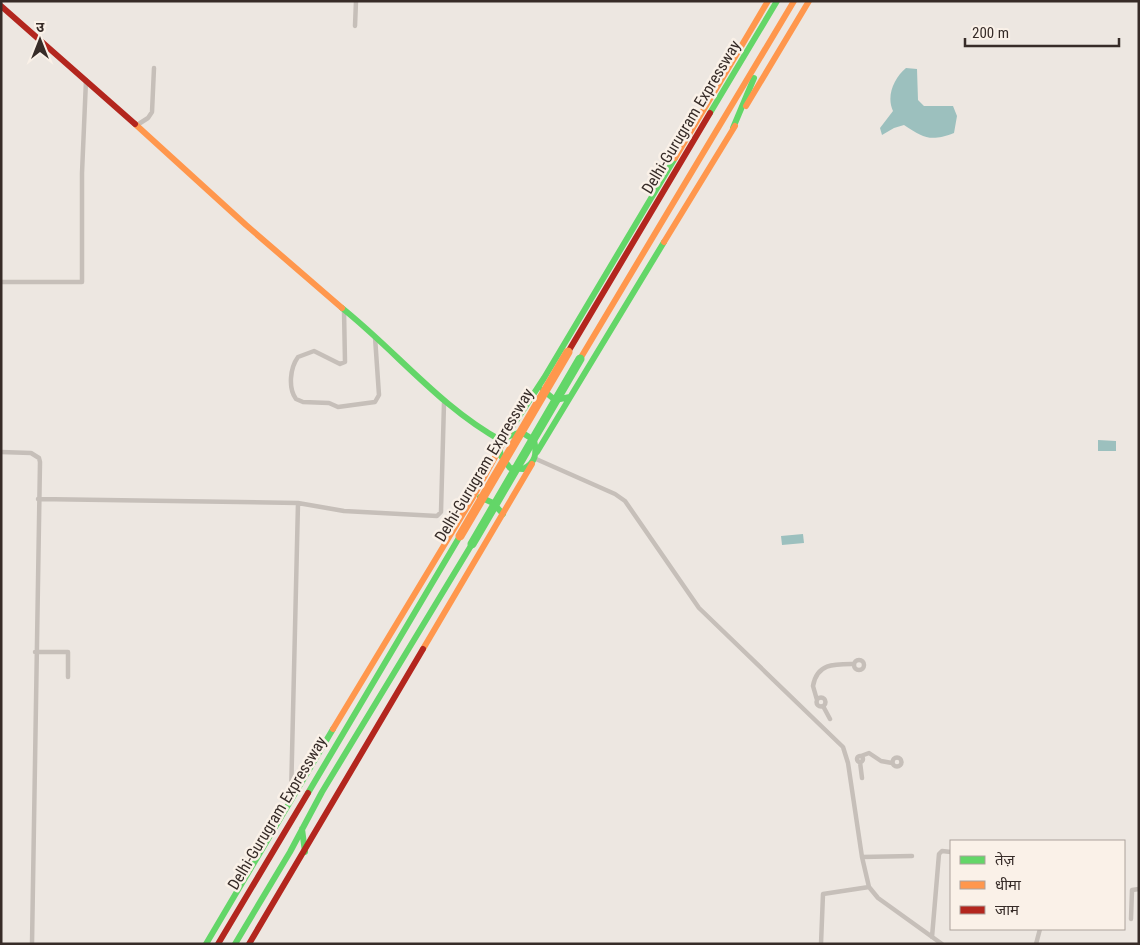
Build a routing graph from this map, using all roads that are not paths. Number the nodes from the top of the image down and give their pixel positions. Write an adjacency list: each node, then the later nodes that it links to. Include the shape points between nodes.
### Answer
1 (356, 1): 7 (street)
2 (768, 1): 16 (main road)
3 (777, 1): 50 (main road, Delhi-Gurugram Expressway, bridge)
4 (794, 1): 8 (main road, Delhi-Gurugram Expressway)
5 (809, 1): 12 (main road)
6 (1, 6): 10 (main road)
7 (355, 26)
8 (760, 59): 12 (main road); 38 (main road, Delhi-Gurugram Expressway, bridge)
9 (154, 68): 11 (street, via 152,112)
10 (86, 80): 11 (main road); 13 (street, via 82,282)
11 (137, 125): 14 (main road)
12 (733, 128): 17 (main road)
13 (1, 282)
14 (344, 310): 15 (main road); 15 (street, via 345,362 340,364 314,351 301,355 294,363 292,373 296,399 338,407 375,402 379,395)
15 (375, 337): 18 (main road)
16 (544, 378): 17 (main road, via 542,387 549,398 562,401); 19 (main road)
17 (571, 397): 21 (main road)
18 (444, 403): 19 (main road); 24 (street, via 440,515 354,512)
19 (502, 442): 21 (main road, via 514,433 528,435 534,440); 21 (main road, via 503,462 509,467 524,469); 23 (main road)
20 (1, 452): 22 (street, via 31,452 39,458)
21 (535, 458): 25 (main road); 31 (street, via 625,501 699,608)
22 (38, 499): 24 (street); 26 (street)
23 (472, 499): 25 (main road, via 477,496 486,499); 37 (main road)
24 (298, 503): 37 (street)
25 (503, 514): 39 (main road)
26 (35, 652): 28 (street, via 68,652); 48 (street)
27 (854, 664): 29 (street, via 831,664 821,669 813,686)
28 (68, 678)
29 (817, 700): 30 (street); 30 (street, via 825,702)
30 (820, 706): 31 (street); 32 (street)
31 (810, 715): 33 (street)
32 (830, 719)
33 (846, 754): 34 (street); 42 (street)
34 (859, 759): 35 (street, via 871,754); 36 (street)
35 (892, 763)
36 (862, 778)
37 (291, 798): 49 (main road)
38 (302, 829): 39 (main road); 51 (main road, Delhi-Gurugram Expressway)
39 (305, 852): 52 (main road)
40 (950, 852): 47 (street, via 942,851 940,854)
41 (912, 856): 42 (street)
42 (862, 857): 43 (street)
43 (869, 887): 47 (street, via 878,898); 53 (street, via 823,894)
44 (1139, 889): 45 (street, via 1132,890)
45 (1131, 919)
46 (1040, 930): 55 (street)
47 (932, 938): 54 (street)
48 (32, 944)
49 (206, 944)
50 (218, 944)
51 (235, 944)
52 (249, 944)
53 (822, 944)
54 (942, 944)
55 (1036, 944)

